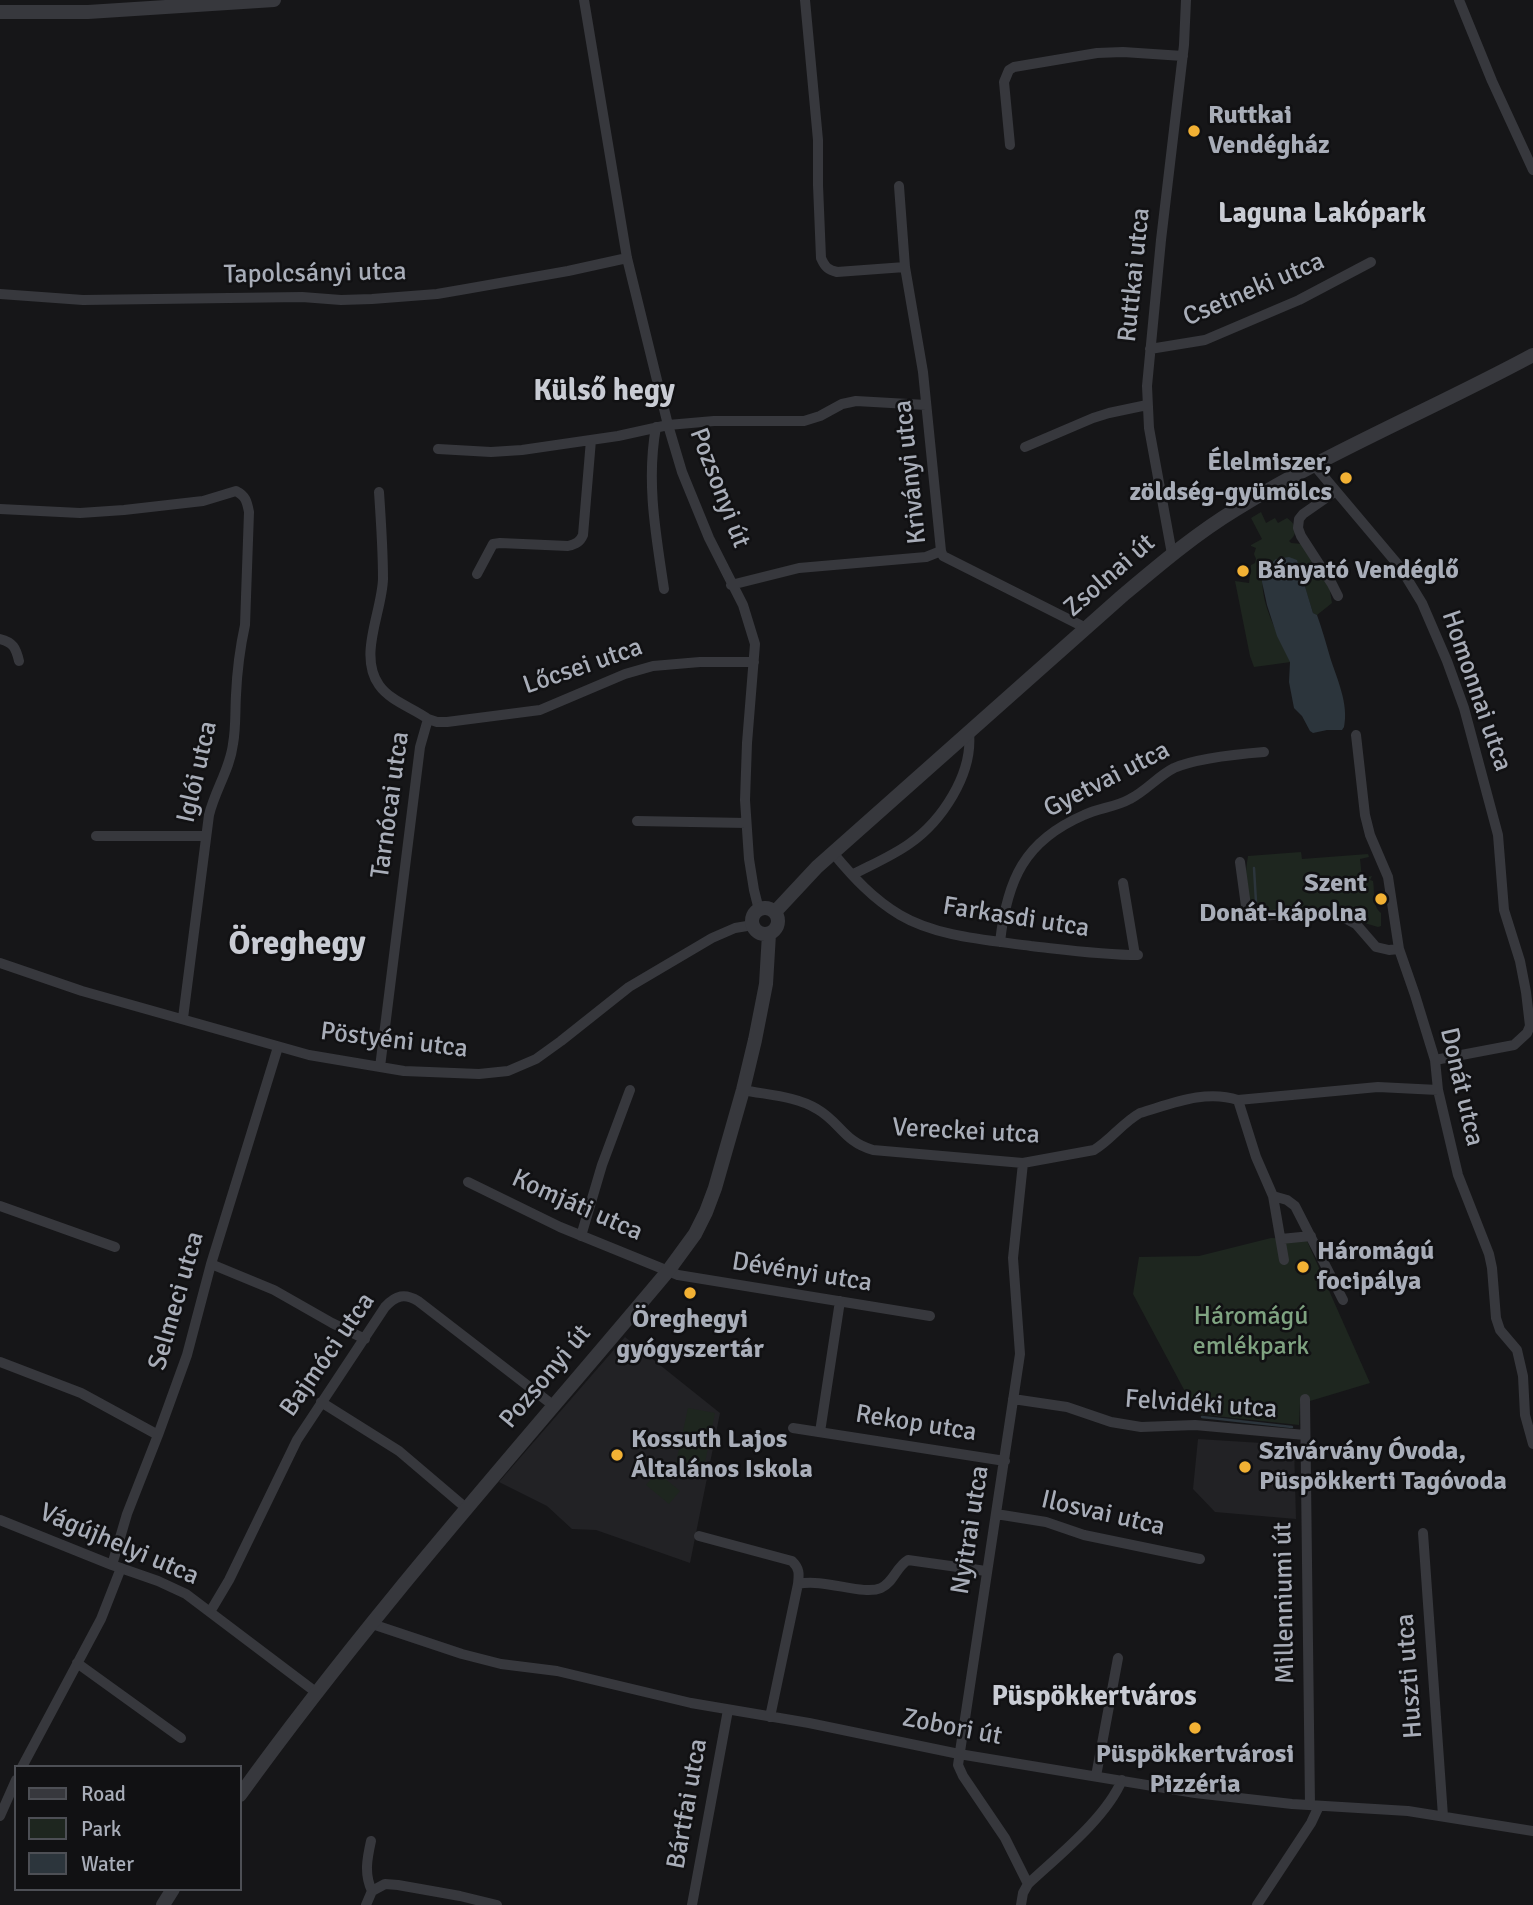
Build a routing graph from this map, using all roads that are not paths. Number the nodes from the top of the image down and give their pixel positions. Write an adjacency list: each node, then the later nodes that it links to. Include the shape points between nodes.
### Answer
1 (274, 0): 6 (street, via 88,12)
2 (584, 0): 11 (street, Pozsonyi út)
3 (805, 0): 13 (street, via 818,141 821,258 837,272)
4 (1186, 0): 7 (street, Ruttkai utca)
5 (1459, 0): 9 (street)
6 (0, 12)
7 (1183, 55): 8 (street, via 1097,53 1009,69 1004,82); 15 (street, Ruttkai utca)
8 (1010, 145)
9 (1533, 170)
10 (899, 186): 13 (street, Kriványi utca)
11 (627, 258): 14 (street, Tapolcsányi utca, via 456,291 372,299 83,299); 19 (street, Pozsonyi út)
12 (1371, 262): 15 (street, Csetneki utca, via 1299,300 1205,340)
13 (905, 267): 17 (street, Kriványi utca)
14 (0, 294)
15 (1150, 349): 18 (street, Ruttkai utca)
16 (1533, 355): 24 (street, Zsolnai út)
17 (926, 405): 19 (street, via 856,401 804,421); 28 (street, Kriványi utca)
18 (1147, 405): 22 (street, via 1101,415); 29 (street, Ruttkai utca)
19 (668, 425): 20 (street); 31 (street, Pozsonyi út, via 682,472)
20 (656, 427): 21 (street); 32 (street, via 652,506)
21 (591, 440): 23 (street, via 506,451); 30 (street, via 581,540 568,546 493,544)
22 (1025, 447)
23 (438, 449)
24 (1314, 465): 25 (street, Homonnai utca); 29 (street, Zsolnai út, via 1235,510)
25 (1336, 491): 33 (street, via 1303,514 1298,528); 59 (street, Homonnai utca, via 1400,567 1422,603 1447,661 1494,818 1504,910 1526,992 1530,1026 1522,1040)
26 (379, 492): 38 (street, Tarnócai utca, via 383,580 372,635 372,665 379,686)
27 (0, 509): 45 (street, Iglói utca, via 124,510 204,501 236,491 247,499 245,625 234,742 212,800)
28 (940, 551): 31 (street, via 926,557 799,568); 34 (street, Kriványi utca)
29 (1172, 554): 34 (street, Zsolnai út)
30 (477, 574)
31 (731, 585): 37 (street, Pozsonyi út, via 748,618 755,643)
32 (664, 589)
33 (1338, 596)
34 (1086, 628): 39 (street, Zsolnai út)
35 (0, 639): 36 (street, via 12,643)
36 (19, 661)
37 (754, 662): 38 (street, Lőcsei utca, via 653,666 540,710 447,722); 43 (street, Pozsonyi út)
38 (428, 719): 60 (street, Tarnócai utca, via 420,747)
39 (969, 733): 46 (street, Zsolnai út); 48 (street, via 963,774 934,821 910,844)
40 (1356, 735): 55 (street, Donát utca, via 1370,835 1388,877)
41 (1264, 752): 54 (street, Gyetvai utca, via 1173,769 1129,800 1058,828 1035,847 1014,878)
42 (637, 821): 43 (street)
43 (746, 822): 50 (street, Pozsonyi út)
44 (96, 836): 45 (street)
45 (206, 836): 57 (street, Iglói utca)
46 (833, 853): 48 (street, Farkasdi utca); 51 (street, Zsolnai út)
47 (1240, 862): 55 (street, via 1246,906 1255,915 1302,912 1341,916 1356,924 1376,947)
48 (852, 875): 54 (street, Farkasdi utca, via 887,906 914,922)
49 (1123, 883): 54 (street, Farkasdi utca, via 1136,955)
50 (759, 909): 51 (street); 52 (street)
51 (775, 912): 53 (street, via 777,926)
52 (753, 925): 53 (street, via 758,932); 60 (street, Pöstyéni utca, via 712,938 653,973 618,994 536,1059 508,1071 435,1074)
53 (769, 934): 62 (street, Pozsonyi út, via 762,1008)
54 (1000, 942)
55 (1399, 949): 59 (street, Donát utca)
56 (0, 962): 57 (street, Pöstyéni utca, via 82,991)
57 (183, 1018): 58 (street, Pöstyéni utca)
58 (278, 1047): 60 (street, Pöstyéni utca); 74 (street, Selmeci utca)
59 (1435, 1060): 63 (street, Donát utca)
60 (380, 1067)
61 (630, 1090): 69 (street)
62 (744, 1090): 65 (street, Vereckei utca, via 816,1108 846,1136 873,1150); 75 (street, Pozsonyi út, via 706,1212)
63 (1438, 1090): 64 (street, Vereckei utca, via 1378,1087); 89 (street, Donát utca, via 1462,1189 1489,1254 1496,1318 1517,1350)
64 (1238, 1100): 65 (street, Vereckei utca, via 1210,1096 1140,1113 1094,1150); 67 (street)
65 (1023, 1163): 81 (street, Nyitrai utca, via 1014,1243 1020,1354)
66 (468, 1181): 69 (street, Komjáti utca)
67 (1273, 1196): 70 (street, via 1295,1206); 71 (street)
68 (0, 1206): 72 (street)
69 (581, 1236): 75 (street, Komjáti utca)
70 (1311, 1236): 71 (street); 76 (street)
71 (1281, 1239): 73 (street)
72 (115, 1247)
73 (1284, 1260)
74 (211, 1264): 79 (street, via 282,1294); 87 (street, Selmeci utca, via 187,1355)
75 (668, 1272): 77 (street, Dévényi utca); 84 (street, Pozsonyi út)
76 (1343, 1300)
77 (840, 1301): 78 (street, Dévényi utca); 86 (street, Rekop utca)
78 (930, 1316)
79 (365, 1339): 83 (street, Bajmóci utca); 84 (street, Bajmóci utca, via 391,1301 404,1295)
80 (0, 1362): 87 (street, via 97,1400)
81 (1013, 1399): 88 (street, Felvidéki utca, via 1067,1407 1141,1427 1195,1425); 90 (street, Nyitrai utca)
82 (1305, 1399): 88 (street, Millenniumi út)
83 (321, 1402): 91 (street, via 399,1451); 100 (street, Bajmóci utca, via 291,1451)
84 (554, 1406): 91 (street, Pozsonyi út)
85 (793, 1428): 86 (street, Rekop utca)
86 (820, 1432): 90 (street, Rekop utca)
87 (159, 1435): 97 (street, Selmeci utca, via 127,1514)
88 (1305, 1435): 114 (street, Millenniumi út)
89 (1533, 1444)
90 (1005, 1461): 92 (street, Nyitrai utca)
91 (466, 1508): 101 (street, Pozsonyi út)
92 (996, 1514): 96 (street, Ilosvai utca); 98 (street, Nyitrai utca)
93 (0, 1520): 97 (street, Vágújhelyi utca)
94 (1423, 1533): 116 (street, Huszti utca)
95 (699, 1536): 99 (street, via 792,1561 800,1573)
96 (1200, 1559)
97 (116, 1566): 100 (street, Vágújhelyi utca, via 172,1587); 103 (street, Selmeci utca, via 101,1619)
98 (986, 1571): 99 (street, via 908,1560 887,1584 872,1590 817,1582); 108 (street, Nyitrai utca)
99 (798, 1584): 106 (street)
100 (210, 1612): 104 (street, Vágújhelyi utca)
101 (372, 1624): 104 (street, Pozsonyi út); 105 (street, Zobori út, via 502,1664 557,1671)
102 (1118, 1658): 110 (street)
103 (77, 1663): 107 (street); 109 (street, Selmeci utca)
104 (317, 1693): 113 (street, Pozsonyi út)
105 (728, 1710): 106 (street, Zobori út); 123 (street, Bártfai utca)
106 (770, 1717): 108 (street, Zobori út)
107 (181, 1738)
108 (959, 1755): 110 (street, Zobori út); 119 (street, Nyitrai utca, via 963,1776 1005,1838)
109 (23, 1765)
110 (1096, 1776): 111 (street, Zobori út)
111 (1122, 1780): 114 (street, Zobori út); 119 (street, via 1107,1806)
112 (14, 1784): 115 (street)
113 (242, 1792)
114 (1314, 1806): 116 (street, Zobori út); 125 (street, via 1311,1823)
115 (2, 1811)
116 (1443, 1816): 117 (street, Zobori út)
117 (1533, 1831)
118 (371, 1841): 120 (street, via 366,1864)
119 (1028, 1884): 124 (street)
120 (372, 1891): 121 (street); 122 (street, via 398,1885)
121 (366, 1905)
122 (498, 1905)
123 (692, 1905)
124 (1021, 1905)
125 (1257, 1905)

